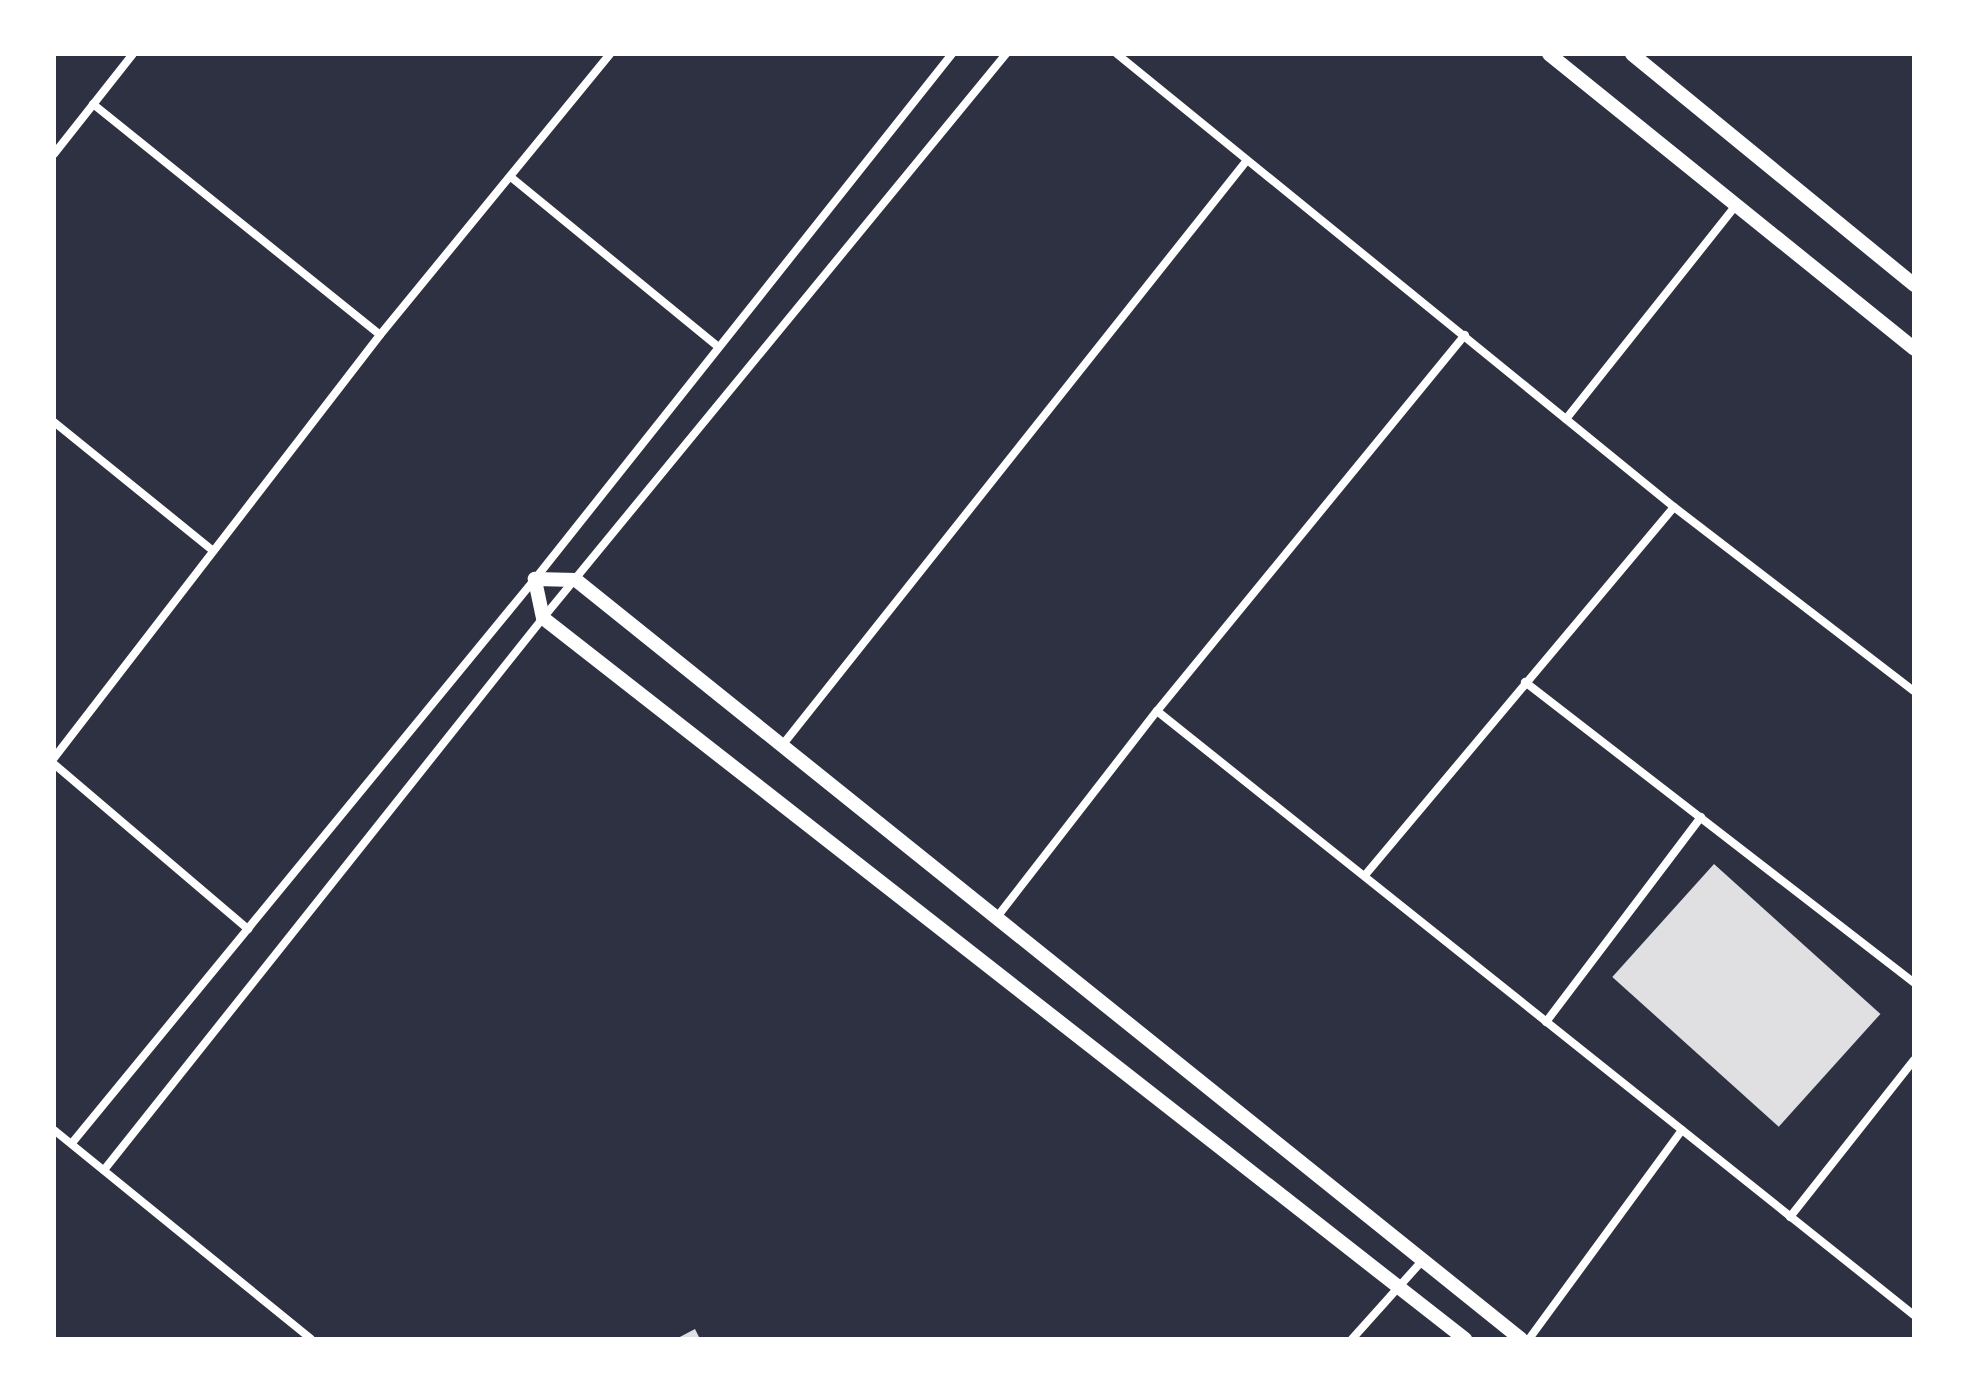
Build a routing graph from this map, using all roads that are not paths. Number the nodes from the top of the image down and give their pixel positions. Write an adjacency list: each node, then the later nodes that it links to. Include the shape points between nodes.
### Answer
1 (133, 54): 8 (street)
2 (610, 54): 11 (street)
3 (952, 54): 16 (street)
4 (1006, 54): 23 (street)
5 (1117, 54): 10 (street)
6 (1549, 54): 12 (street)
7 (1632, 54): 13 (street)
8 (93, 104): 9 (street); 14 (street)
9 (54, 154)
10 (1247, 160): 15 (street); 28 (street)
11 (512, 178): 14 (street); 16 (street)
12 (1736, 205): 17 (street); 18 (street)
13 (1914, 285)
14 (380, 335): 21 (street)
15 (1465, 335): 18 (street); 27 (street)
16 (717, 346): 22 (street)
17 (1914, 349)
18 (1566, 419): 20 (street)
19 (54, 422): 21 (street)
20 (1674, 507): 25 (street); 26 (street)
21 (212, 550): 29 (street)
22 (535, 579): 23 (street); 24 (street); 33 (street)
23 (576, 580): 24 (street); 28 (street)
24 (543, 618): 40 (street); 43 (street)
25 (1525, 682): 30 (street); 31 (street)
26 (1914, 691)
27 (1157, 711): 31 (street); 32 (street)
28 (784, 743): 32 (street)
29 (54, 761): 33 (street)
30 (1701, 817): 34 (street); 35 (street)
31 (1366, 874): 35 (street)
32 (997, 917): 42 (street)
33 (248, 929): 39 (street)
34 (1914, 983)
35 (1546, 1022): 38 (street)
36 (1914, 1060): 41 (street)
37 (54, 1130): 39 (street)
38 (1682, 1130): 41 (street); 49 (street)
39 (72, 1143): 40 (street)
40 (104, 1170): 45 (street)
41 (1790, 1217): 44 (street)
42 (1422, 1261): 43 (street); 48 (street)
43 (1398, 1287): 46 (street); 47 (street)
44 (1914, 1315)
45 (311, 1339)
46 (1352, 1339)
47 (1465, 1339)
48 (1521, 1339)
49 (1529, 1339)

